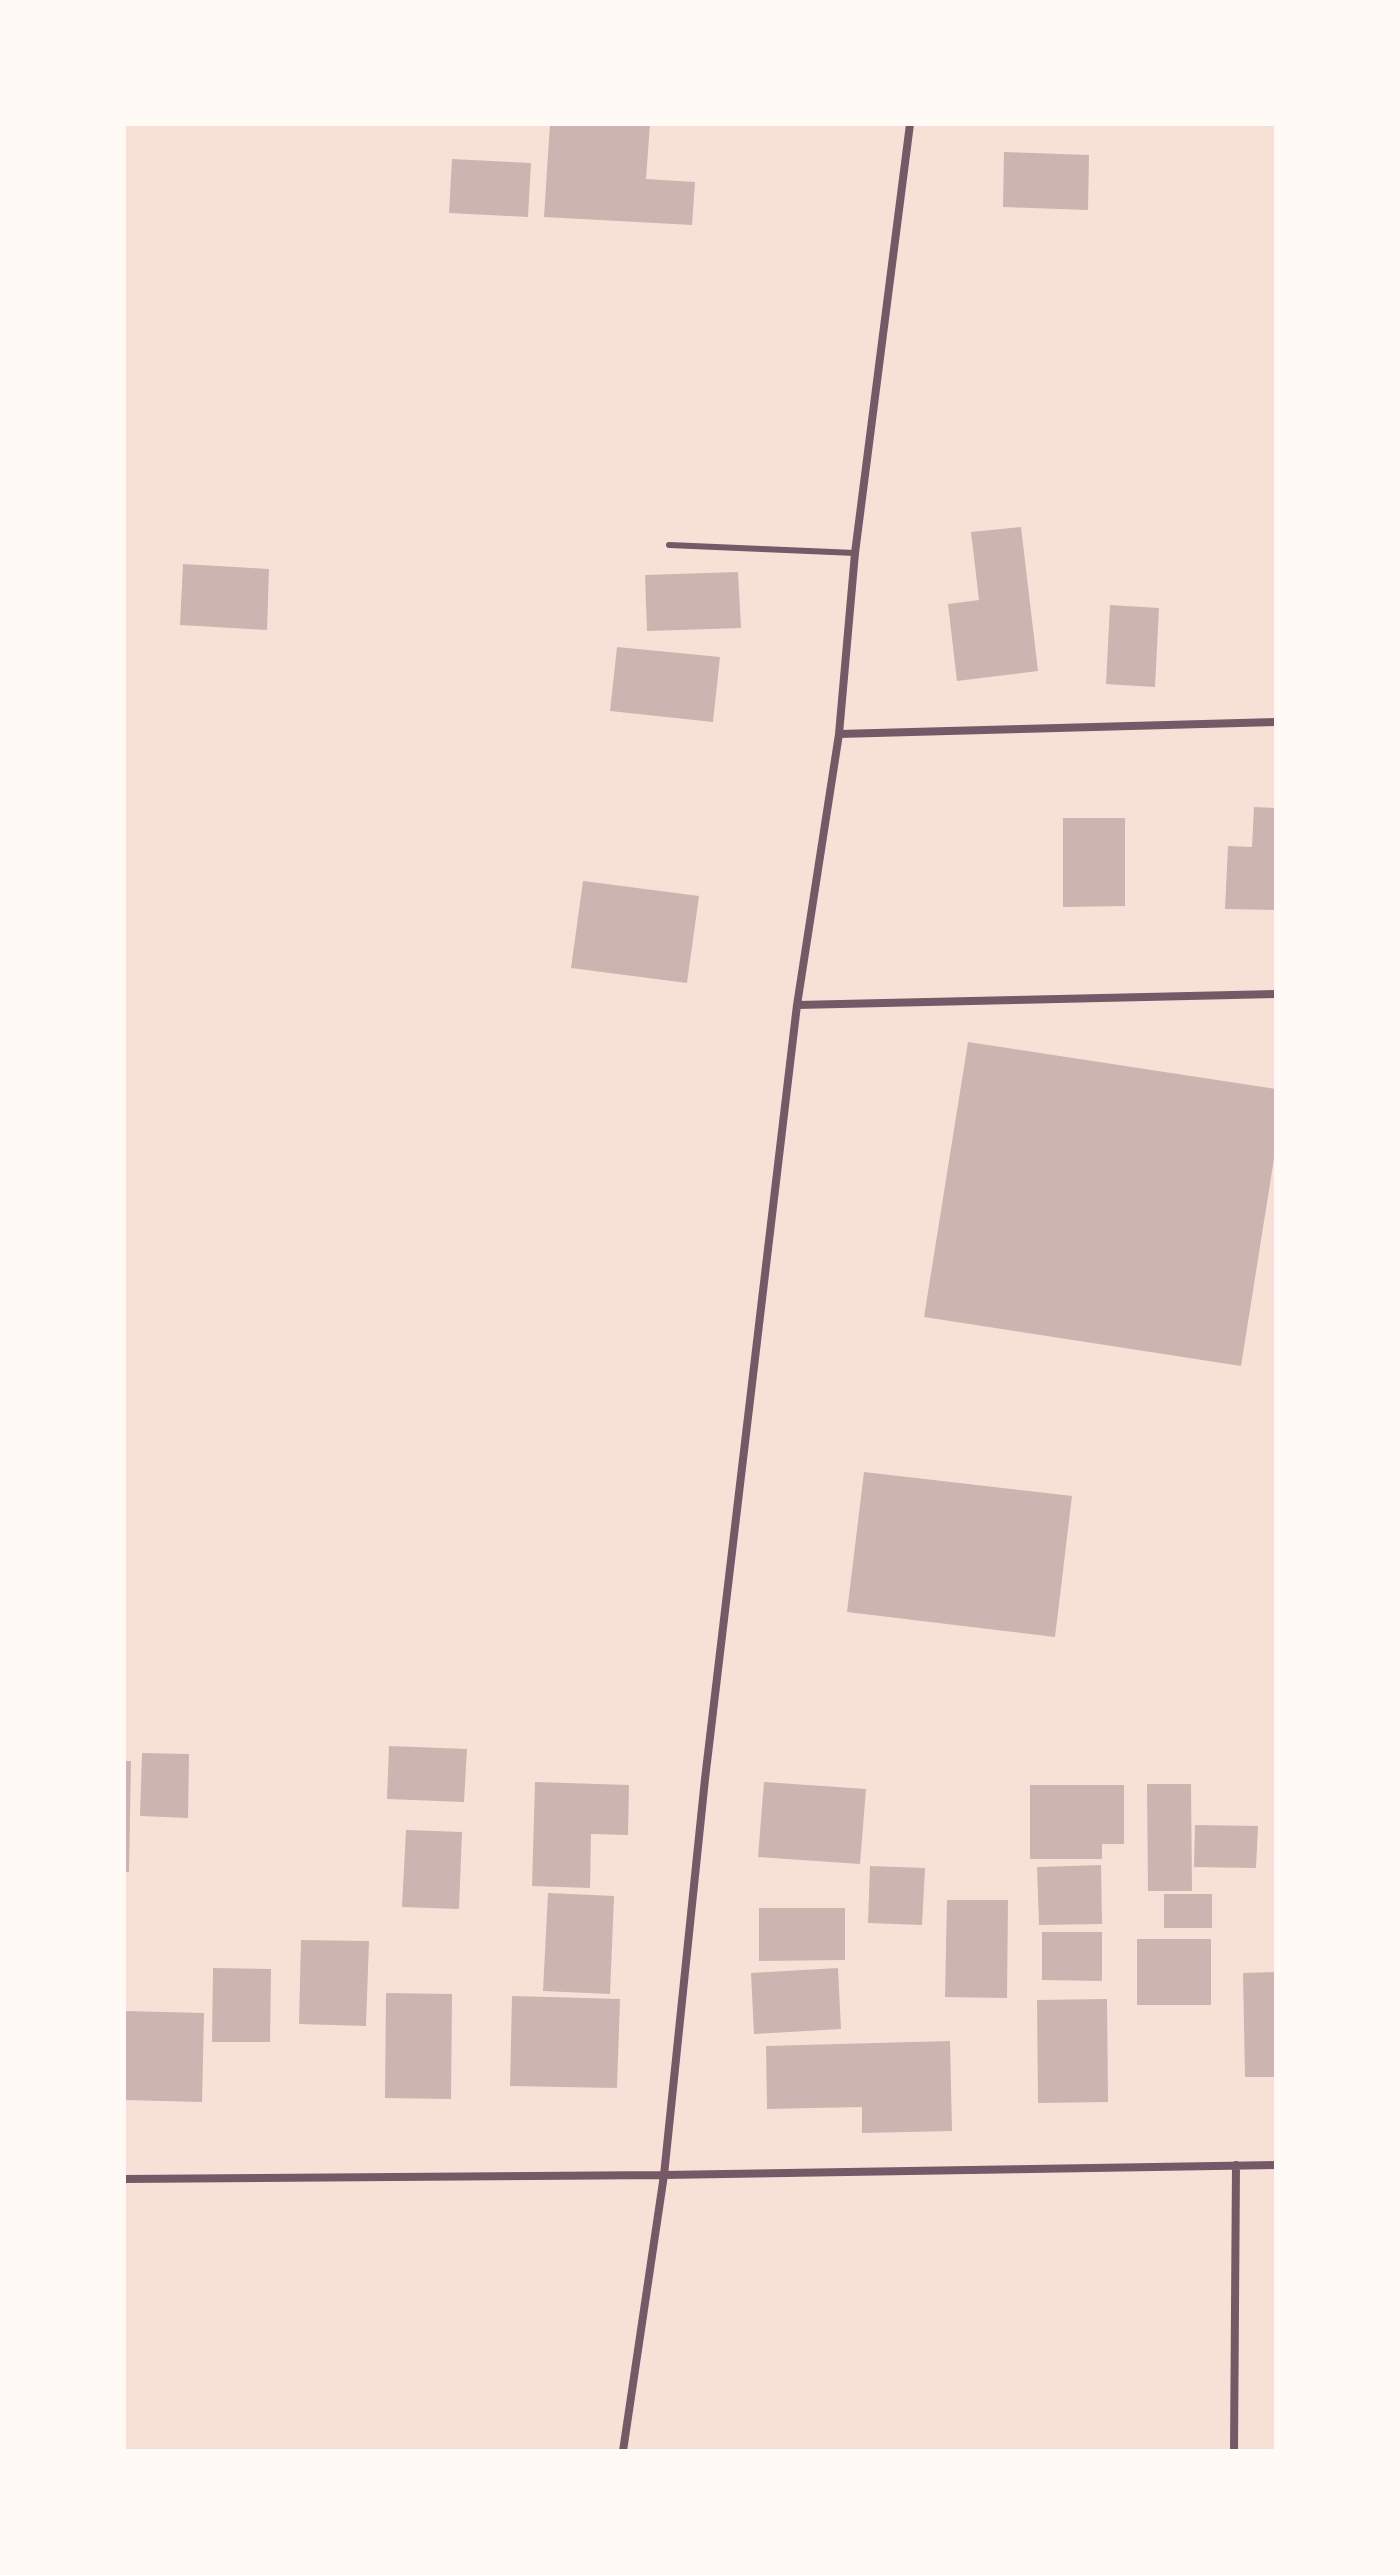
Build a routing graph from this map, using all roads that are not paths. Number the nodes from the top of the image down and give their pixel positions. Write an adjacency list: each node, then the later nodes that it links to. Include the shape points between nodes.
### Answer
1 (910, 124): 3 (street)
2 (669, 545): 3 (lane)
3 (855, 553): 5 (street)
4 (1276, 722): 5 (street)
5 (839, 734): 7 (street)
6 (1276, 994): 7 (street)
7 (797, 1005): 10 (street)
8 (1236, 2165): 9 (street); 10 (street); 13 (street)
9 (1276, 2165)
10 (664, 2175): 11 (street); 12 (street)
11 (124, 2179)
12 (623, 2451)
13 (1234, 2451)

